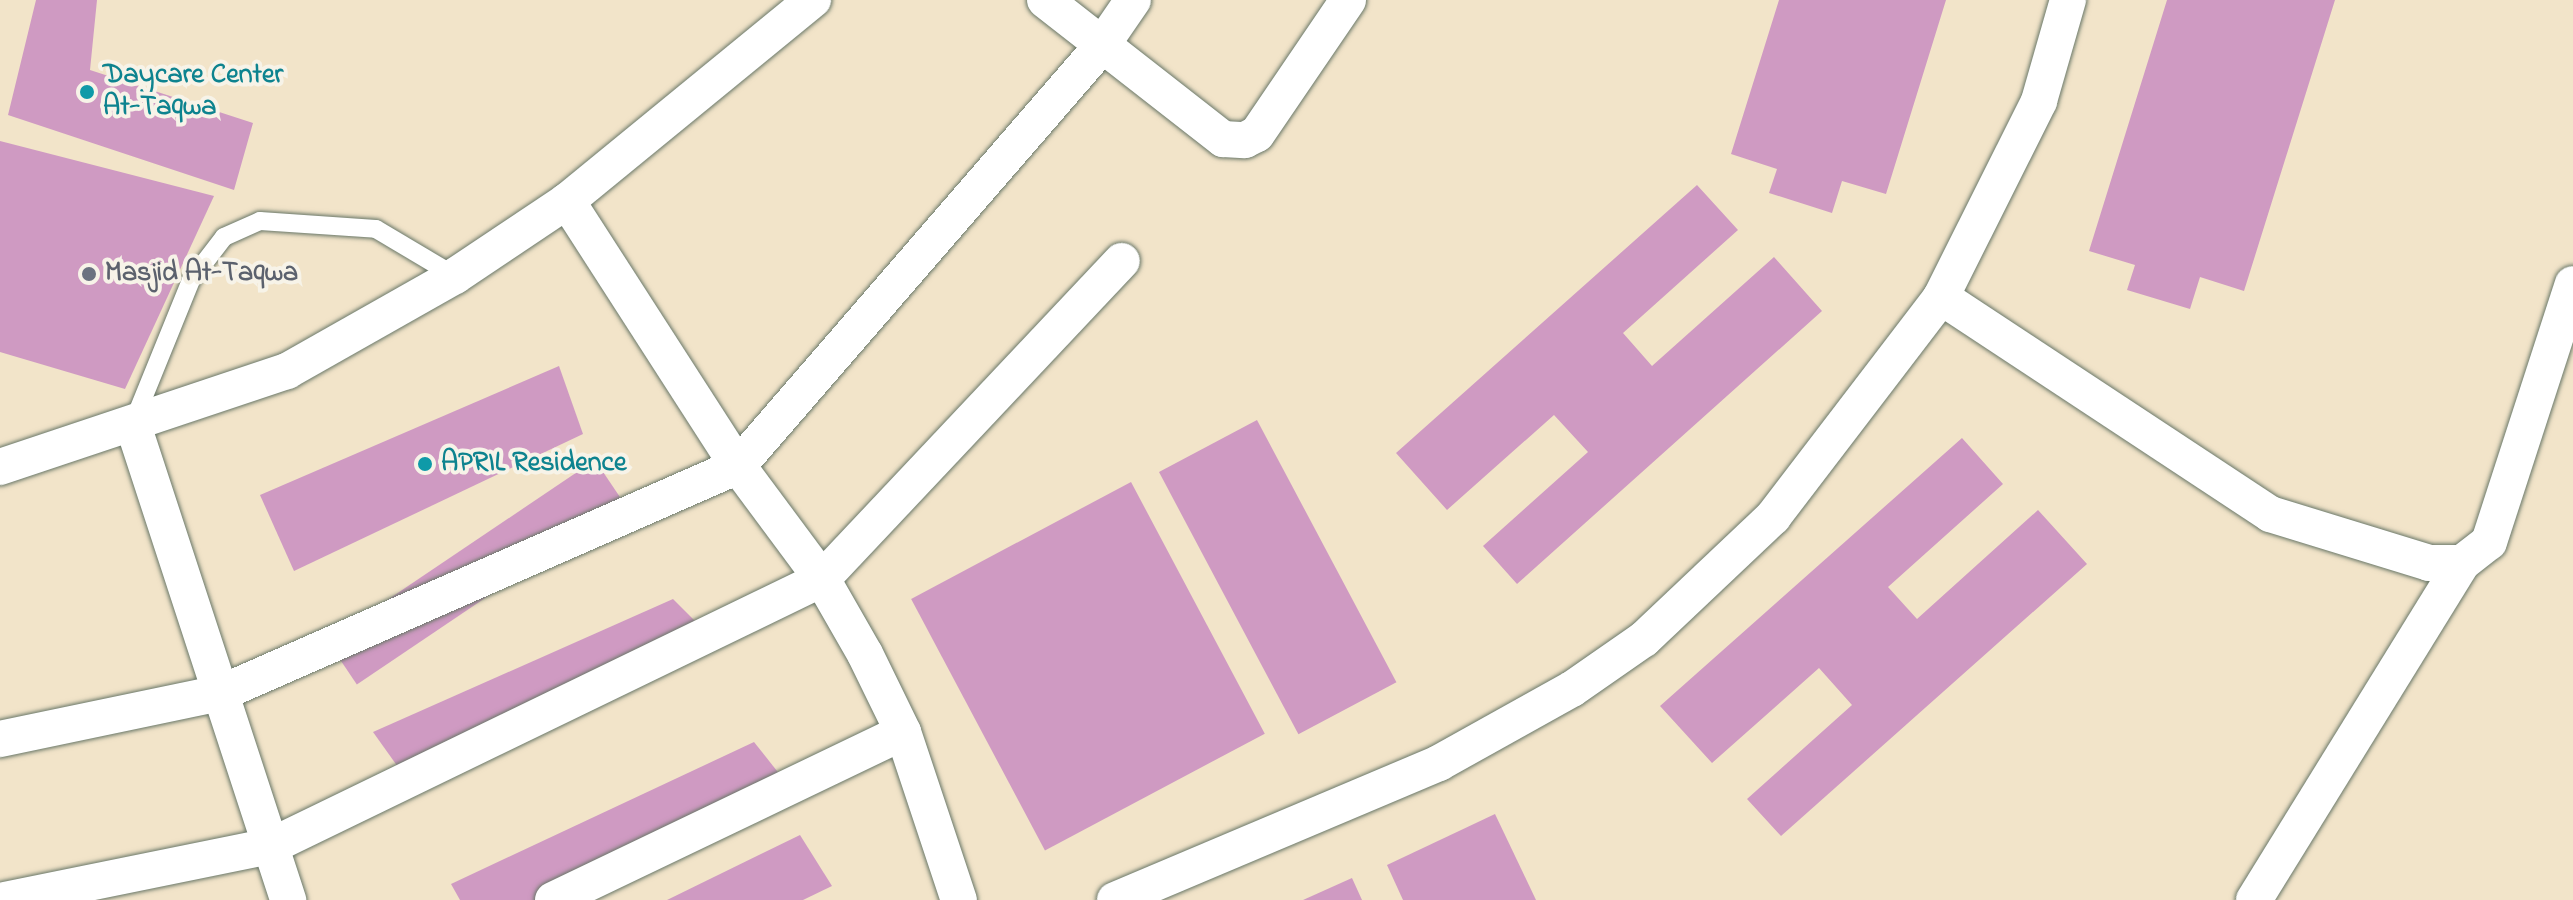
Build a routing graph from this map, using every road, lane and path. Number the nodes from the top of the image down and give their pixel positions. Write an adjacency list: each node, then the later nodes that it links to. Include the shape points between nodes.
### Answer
1 (813, 0): 7 (street)
2 (1045, 0): 6 (street)
3 (1133, 0): 6 (street)
4 (1348, 0): 6 (street, via 1257,134 1245,140 1223,139)
5 (2068, 0): 11 (street, via 2039,101)
6 (1100, 48): 13 (street)
7 (567, 201): 9 (street); 13 (street)
8 (1122, 261): 16 (street)
9 (455, 276): 12 (street, via 287,371); 12 (lane, via 376,229 260,221 224,237 191,280)
10 (2573, 284): 15 (street, via 2489,542)
11 (1941, 297): 15 (street, via 2270,514 2429,563); 25 (street, via 1773,517 1644,639 1572,689 1439,763)
12 (133, 425): 14 (street); 17 (street)
13 (738, 466): 16 (street); 17 (street)
14 (0, 467)
15 (2462, 563): 26 (street)
16 (822, 579): 18 (street); 20 (street)
17 (221, 693): 19 (street); 20 (street)
18 (903, 732): 23 (street); 24 (street)
19 (0, 739)
20 (271, 846): 21 (street); 22 (street)
21 (5, 900)
22 (288, 900)
23 (553, 900)
24 (959, 900)
25 (1115, 900)
26 (2254, 900)

